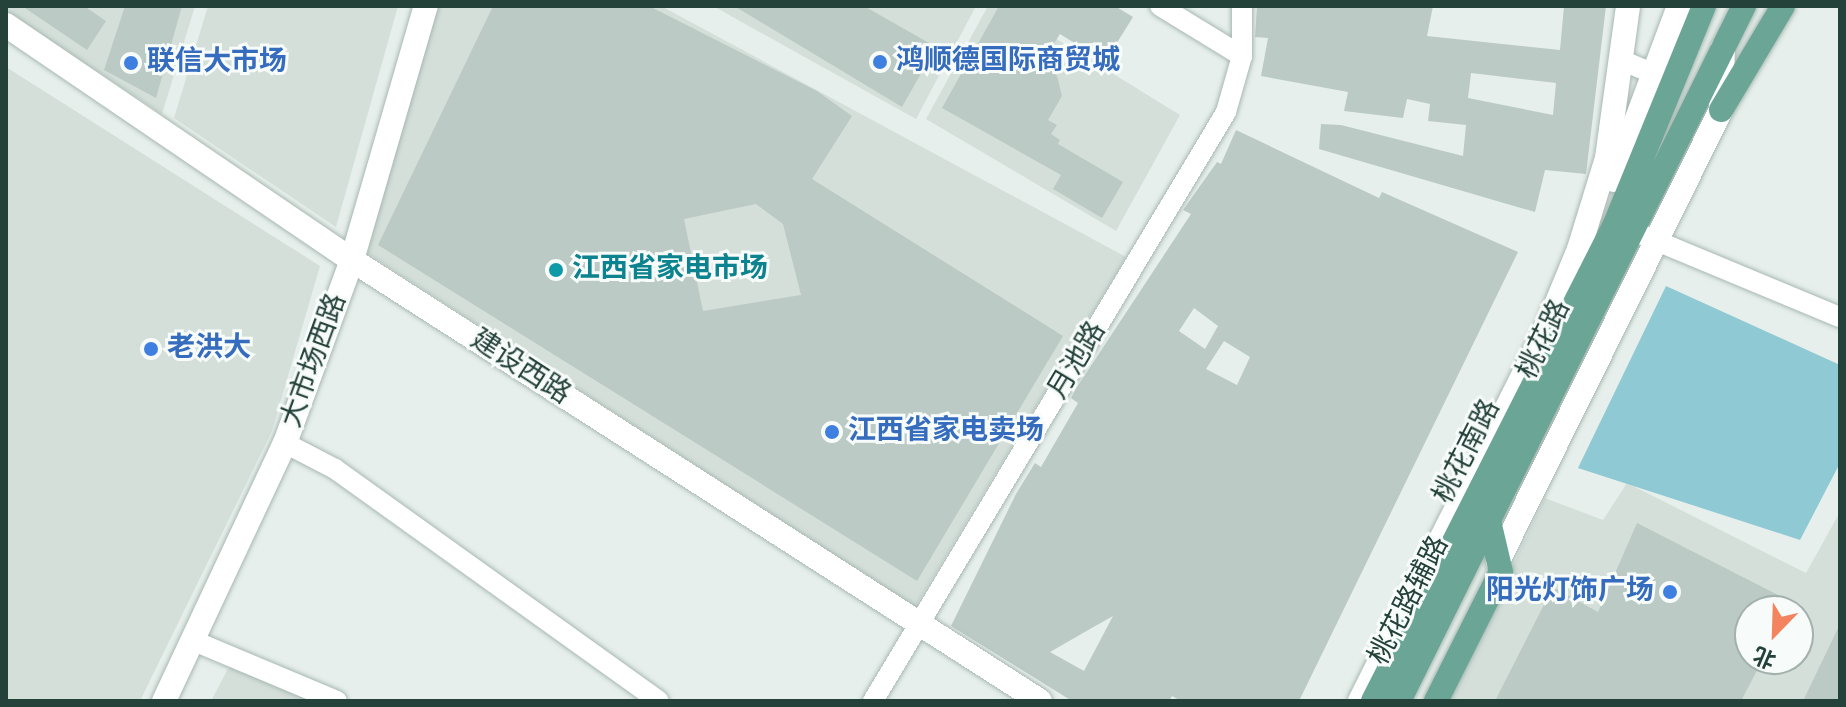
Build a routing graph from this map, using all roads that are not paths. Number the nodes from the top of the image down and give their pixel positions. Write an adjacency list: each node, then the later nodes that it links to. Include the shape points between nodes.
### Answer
1 (426, 6): 18 (main road, 大市场西路)
2 (1160, 6): 12 (street)
3 (1242, 6): 12 (street, 月池路)
4 (1628, 6): 13 (main road, 桃花路辅路)
5 (1679, 6): 14 (main road)
6 (1704, 6): 21 (main road, 桃花南路, via 1615,224)
7 (1744, 6): 11 (main road, 桃花路)
8 (1783, 6): 15 (main road)
9 (6, 25): 18 (main road, 建设西路)
10 (6, 40): 18 (main road, 建设西路)
11 (1723, 48): 15 (main road); 16 (main road, 桃花路)
12 (1242, 56): 23 (street, 月池路, via 1226,112)
13 (1621, 60): 14 (street); 31 (main road, 桃花路辅路, via 1607,158 1579,249 1544,334)
14 (1654, 74): 21 (main road)
15 (1721, 110): 17 (main road)
16 (1633, 231): 17 (street); 21 (main road, 桃花路)
17 (1657, 241): 19 (street); 22 (main road)
18 (350, 266): 20 (main road, 大市场西路); 23 (main road, 建设西路)
19 (1840, 317)
20 (285, 443): 24 (main road, 大市场西路); 27 (street, via 335,469)
21 (1480, 517): 22 (main road); 32 (main road, 桃花南路); 33 (main road, 桃花路)
22 (1498, 561): 34 (main road, via 1501,572)
23 (918, 630): 28 (street, 月池路); 29 (main road, 建设西路); 30 (main road, 建设西路)
24 (194, 641): 25 (main road, 大市场西路); 26 (street)
25 (164, 701)
26 (337, 701)
27 (659, 701)
28 (873, 701)
29 (1019, 701)
30 (1040, 701)
31 (1360, 701)
32 (1373, 701)
33 (1399, 701)
34 (1436, 701)

